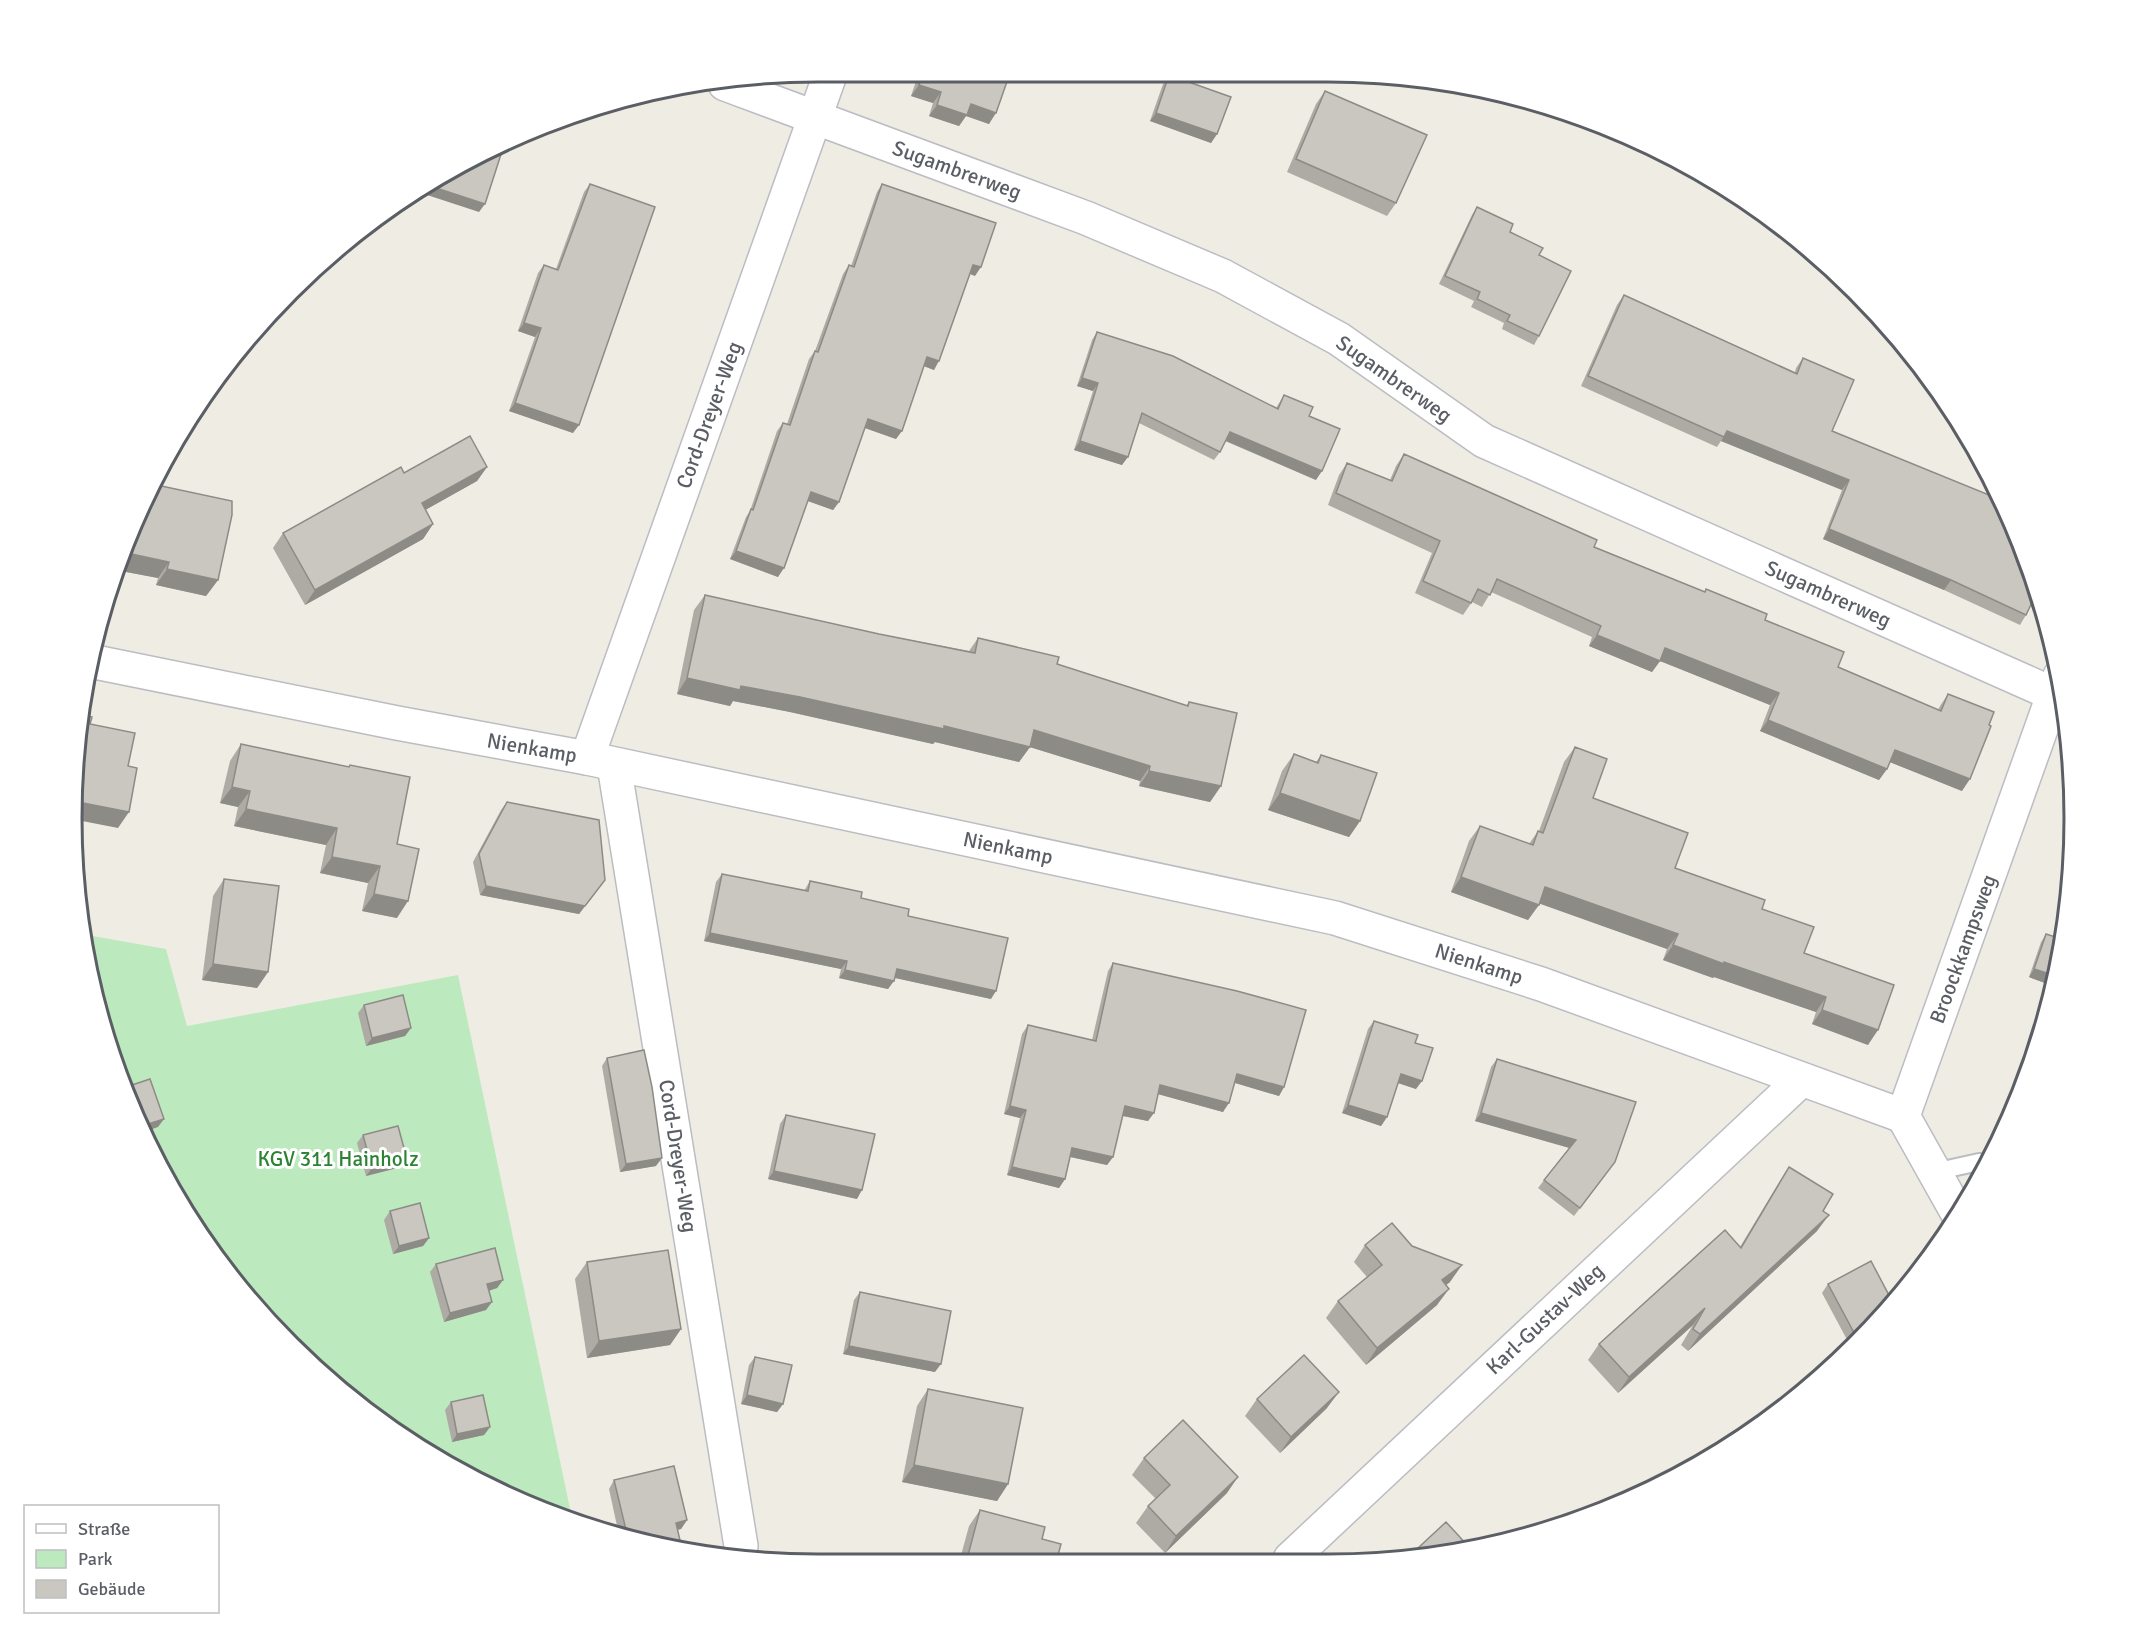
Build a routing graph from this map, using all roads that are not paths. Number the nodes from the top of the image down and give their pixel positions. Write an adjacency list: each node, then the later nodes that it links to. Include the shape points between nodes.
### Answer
1 (828, 82): 3 (street, Cord-Dreyer-Weg)
2 (735, 88): 3 (street, Sugambrerweg)
3 (815, 118): 5 (street, Sugambrerweg, via 1086,218 1223,276 1339,339 1484,441); 7 (street, Cord-Dreyer-Weg)
4 (100, 664): 7 (street, Nienkamp)
5 (2050, 682)
6 (2053, 697): 9 (street, Broockkampsweg)
7 (601, 761): 8 (street, Nienkamp, via 1335,918 1541,984); 13 (street, Cord-Dreyer-Weg)
8 (1801, 1080): 9 (street, Nienkamp); 14 (street, Karl-Gustav-Weg)
9 (1903, 1116): 11 (street)
10 (1978, 1162): 11 (lane)
11 (1934, 1172): 12 (street)
12 (1953, 1205)
13 (741, 1546)
14 (1295, 1554)

